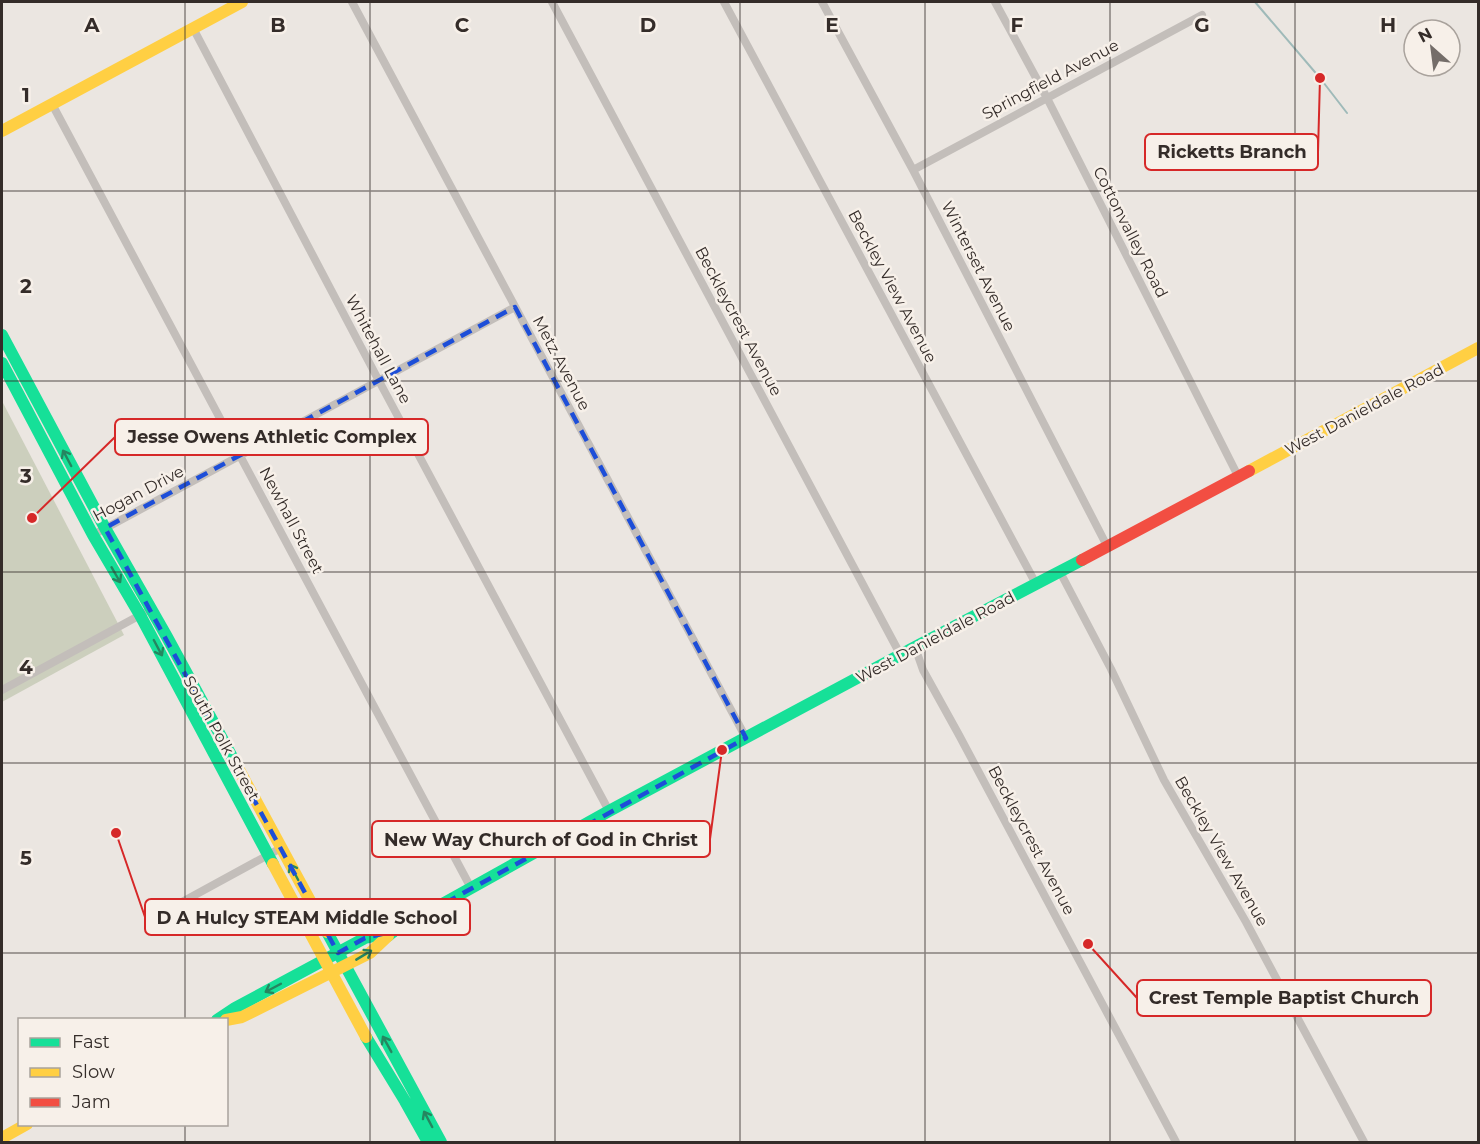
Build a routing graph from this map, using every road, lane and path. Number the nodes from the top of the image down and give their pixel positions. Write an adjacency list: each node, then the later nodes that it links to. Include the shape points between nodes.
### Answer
1 (242, 2): 8 (street)
2 (352, 2): 13 (street, Metz Avenue)
3 (552, 2): 29 (street, Beckleycrest Avenue)
4 (724, 2): 25 (street, Beckley View Avenue)
5 (822, 2): 12 (street, Winterset Avenue)
6 (995, 2): 9 (street, Cottonvalley Road)
7 (1202, 15): 9 (street, Springfield Avenue)
8 (192, 28): 10 (street); 18 (street, Whitehall Lane)
9 (1047, 98): 12 (street, Springfield Avenue); 20 (street, Cottonvalley Road)
10 (52, 104): 11 (street); 19 (street, Newhall Street)
11 (2, 131)
12 (913, 170): 23 (street, Winterset Avenue)
13 (515, 307): 18 (street, Hogan Drive); 33 (street, Metz Avenue)
14 (2, 335): 16 (street, South Polk Street)
15 (1479, 348): 20 (street, West Danieldale Road)
16 (16, 363): 17 (street); 21 (street, South Polk Street, one-way to 16)
17 (3, 366): 22 (street, South Polk Street)
18 (379, 381): 19 (street, Hogan Drive); 36 (street, Whitehall Lane)
19 (241, 455): 21 (street, Hogan Drive); 39 (street, Newhall Street)
20 (1238, 476): 23 (street, West Danieldale Road)
21 (105, 528): 22 (street, Hogan Drive); 26 (street, South Polk Street)
22 (93, 535): 27 (street, South Polk Street, one-way to 27)
23 (1107, 546): 24 (street, West Danieldale Road)
24 (1060, 572): 25 (street, West Danieldale Road); 54 (street, Beckley View Avenue, via 1164,780 1246,922)
25 (1036, 584): 28 (street, West Danieldale Road)
26 (152, 609): 27 (street); 30 (street, South Polk Street)
27 (140, 615): 31 (street, South Polk Street, one-way to 31); 32 (street)
28 (915, 646): 29 (street, West Danieldale Road); 53 (street, Beckleycrest Avenue, via 923,670)
29 (900, 654): 33 (street, West Danieldale Road)
30 (187, 674): 31 (street); 34 (street, South Polk Street)
31 (175, 680): 35 (street, South Polk Street)
32 (2, 690)
33 (746, 738): 36 (street, West Danieldale Road)
34 (229, 752): 35 (street); 37 (street, South Polk Street)
35 (217, 759): 38 (street, South Polk Street)
36 (609, 811): 39 (street, West Danieldale Road)
37 (281, 848): 38 (street); 42 (street, South Polk Street, one-way to 37)
38 (268, 855): 40 (street); 43 (street, South Polk Street)
39 (471, 888): 41 (street, West Danieldale Road)
40 (149, 920)
41 (394, 932): 42 (street, West Danieldale Road, via 365,938); 44 (street, West Danieldale Road, one-way to 41, via 370,952)
42 (338, 953): 43 (street, West Danieldale Road); 44 (street, South Polk Street)
43 (324, 960): 45 (street, South Polk Street); 46 (street, West Danieldale Road, one-way to 46)
44 (344, 966): 45 (street, West Danieldale Road); 48 (street, South Polk Street, one-way to 44)
45 (331, 973): 47 (street, West Danieldale Road, via 242,1017); 48 (street, South Polk Street, via 368,1042)
46 (221, 1018)
47 (228, 1020)
48 (411, 1098): 51 (street, South Polk Street); 52 (street, South Polk Street, one-way to 48)
49 (25, 1126): 50 (street)
50 (2, 1138)
51 (428, 1143)
52 (441, 1143)
53 (1176, 1143)
54 (1364, 1143)

